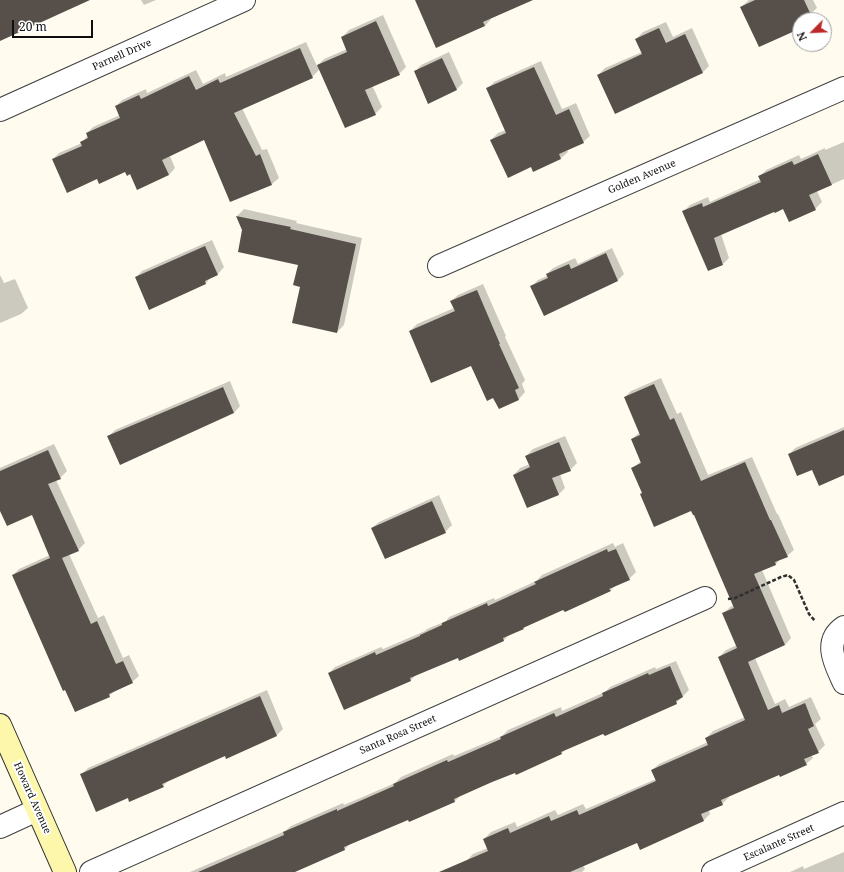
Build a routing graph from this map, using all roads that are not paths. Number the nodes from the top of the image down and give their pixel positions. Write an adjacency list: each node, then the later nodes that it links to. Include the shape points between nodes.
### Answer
1 (244, 0): 3 (street, Parnell Drive)
2 (844, 88): 4 (street, Golden Avenue)
3 (0, 110)
4 (439, 266)
5 (705, 598): 13 (street, Santa Rosa Street)
6 (838, 634): 7 (street, via 833,656)
7 (844, 683)
8 (0, 725): 9 (street, Howard Avenue)
9 (37, 810): 11 (street); 12 (street, Howard Avenue)
10 (844, 813): 14 (street, Escalante Street)
11 (0, 827)
12 (65, 872)
13 (91, 872)
14 (713, 872)

